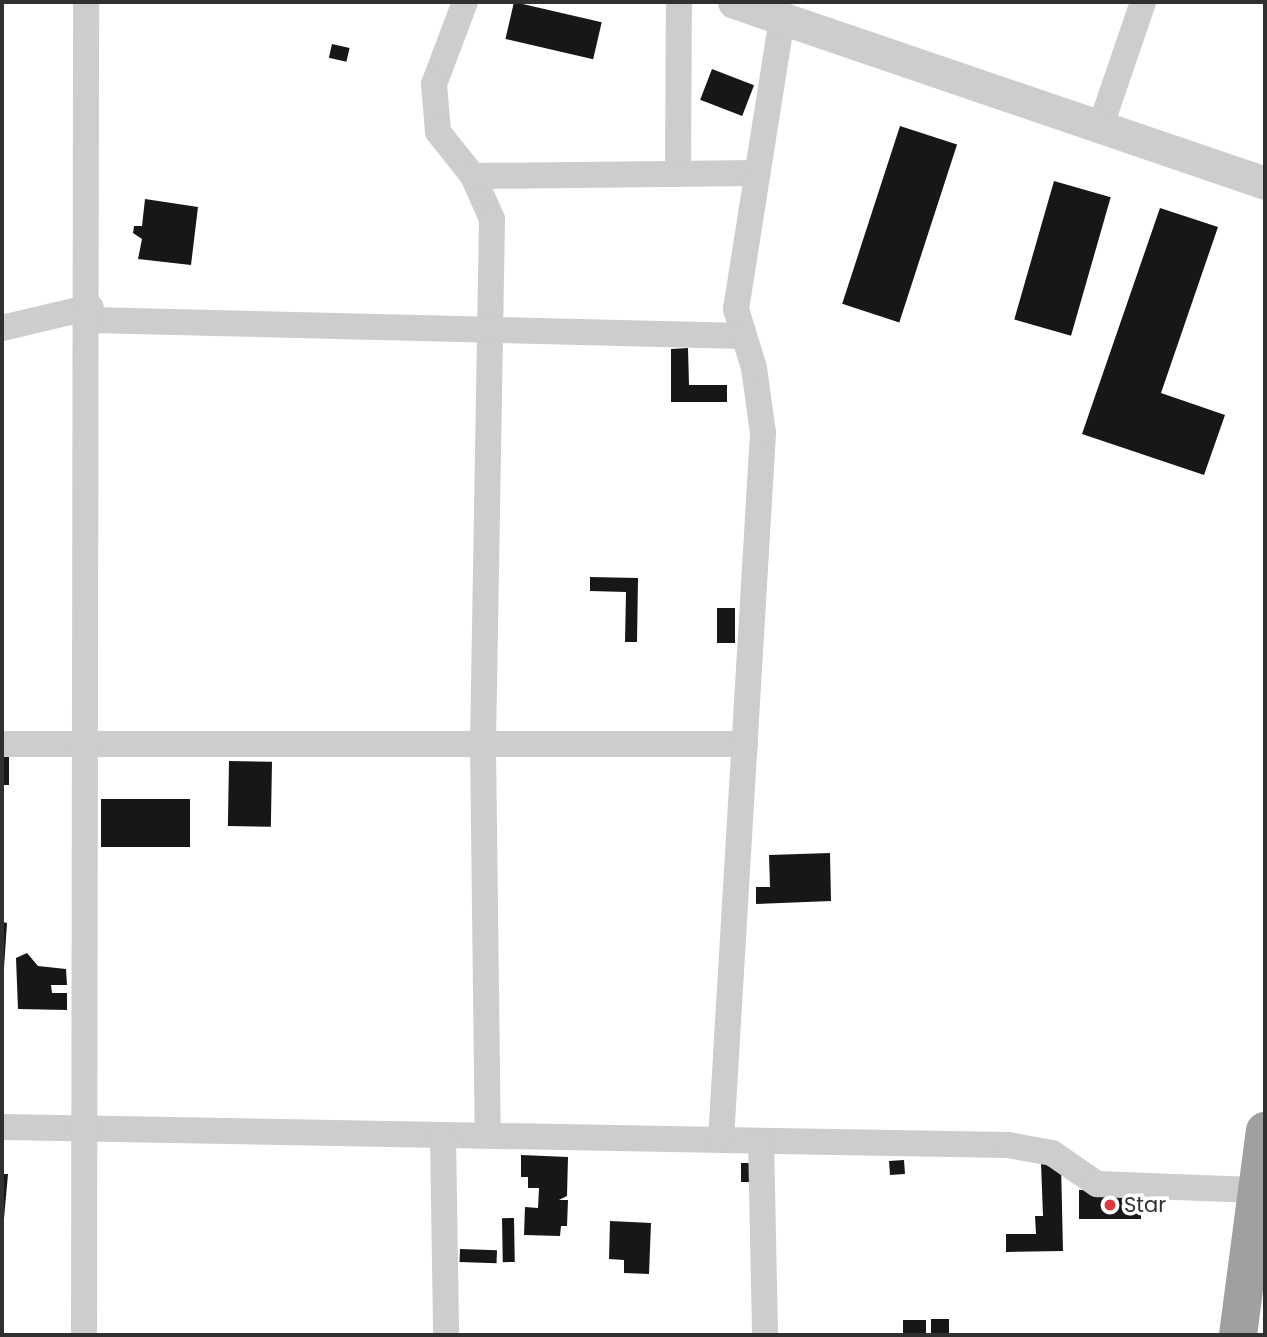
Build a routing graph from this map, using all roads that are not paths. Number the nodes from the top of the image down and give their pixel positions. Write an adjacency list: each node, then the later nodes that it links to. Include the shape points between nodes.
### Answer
1 (86, 2): 12 (street)
2 (465, 2): 10 (street, via 434,84 438,132)
3 (678, 2): 9 (street)
4 (1143, 2): 7 (street)
5 (741, 3): 6 (street)
6 (782, 18): 7 (street); 8 (street)
7 (1101, 125): 11 (street)
8 (757, 173): 9 (street); 15 (street, via 737,309)
9 (678, 174): 10 (street)
10 (474, 176): 14 (street, via 492,219)
11 (1265, 183)
12 (91, 314): 13 (street); 14 (street); 17 (street)
13 (2, 328)
14 (487, 331): 15 (street); 19 (street)
15 (744, 337): 18 (street, via 763,433)
16 (2, 744): 17 (street)
17 (88, 744): 19 (street); 21 (street)
18 (745, 744): 19 (street); 25 (street)
19 (483, 745): 23 (street)
20 (2, 1128): 21 (street)
21 (85, 1129): 24 (street); 28 (street)
22 (1265, 1131): 27 (highway)
23 (488, 1135): 24 (street); 25 (street)
24 (443, 1136): 29 (street)
25 (721, 1140): 26 (street)
26 (761, 1141): 27 (street, via 1033,1147 1097,1184); 30 (street)
27 (1254, 1190): 31 (highway)
28 (84, 1335)
29 (446, 1335)
30 (765, 1335)
31 (1238, 1335)

